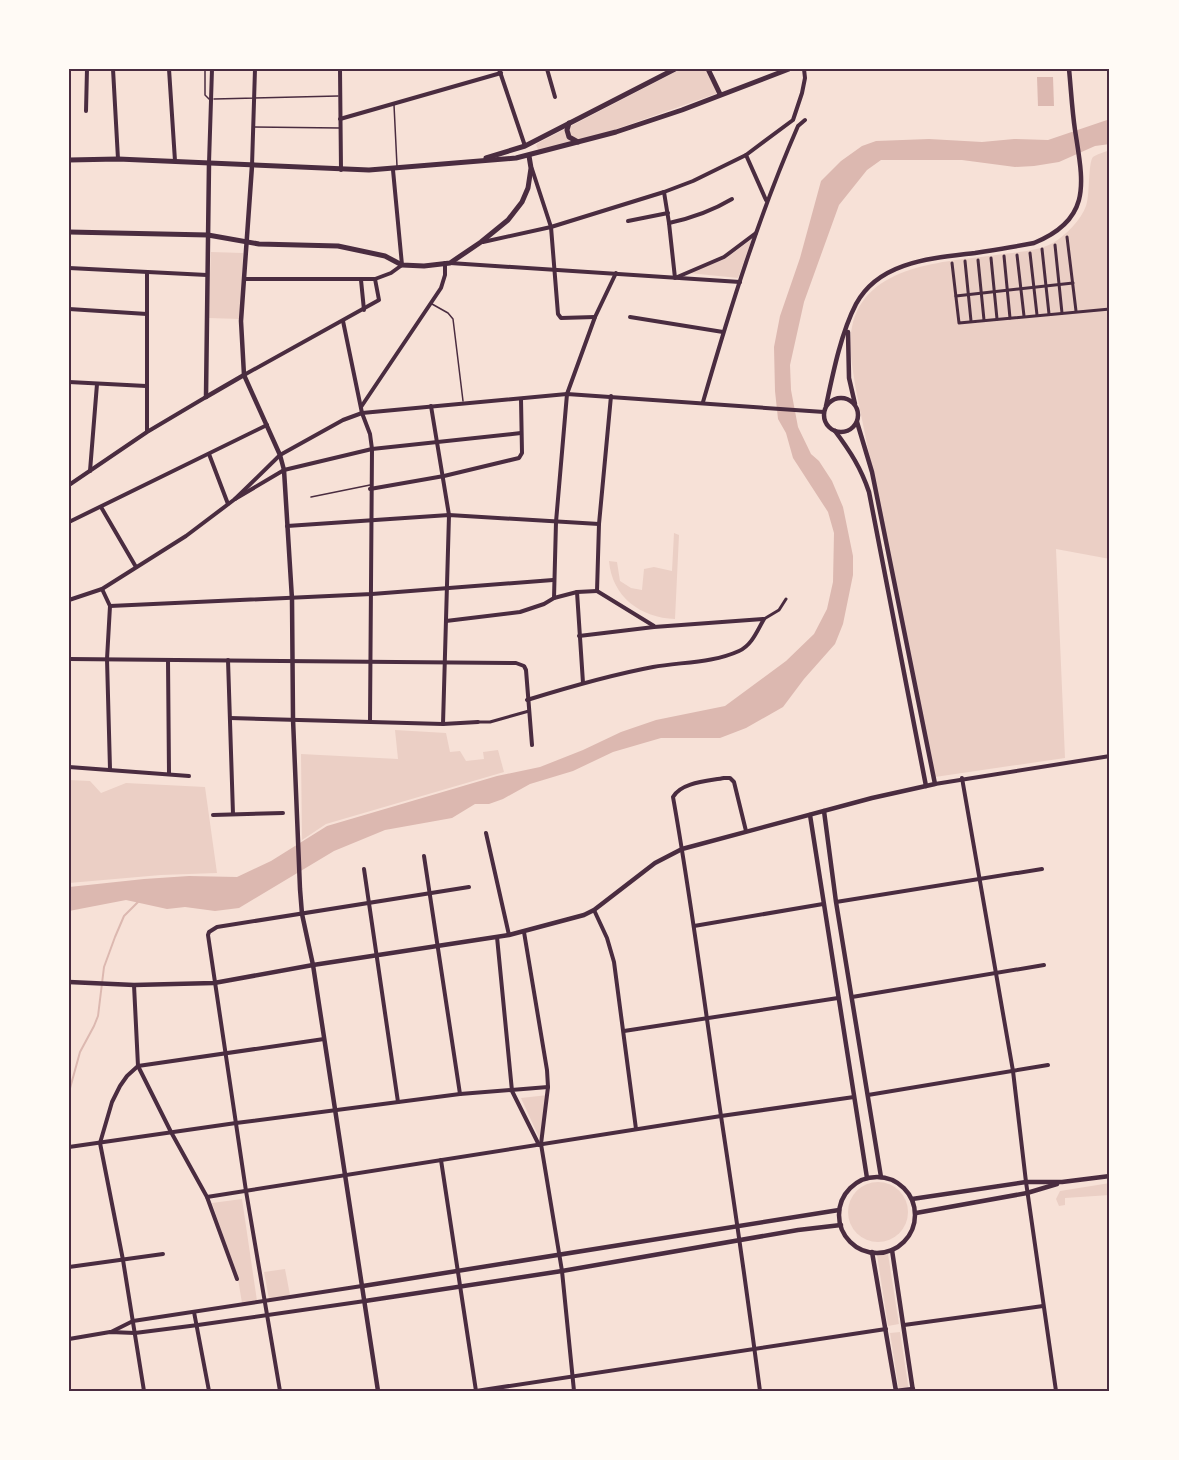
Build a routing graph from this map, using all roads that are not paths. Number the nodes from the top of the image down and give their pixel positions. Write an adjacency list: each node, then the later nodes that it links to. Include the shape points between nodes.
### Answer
1 (87, 69): 21 (street)
2 (113, 69): 31 (street)
3 (170, 69): 33 (street)
4 (205, 69): 19 (lane, via 206,98)
5 (212, 69): 19 (street)
6 (255, 69): 18 (street)
7 (340, 69): 16 (street)
8 (547, 69): 17 (street)
9 (675, 69): 24 (main road)
10 (708, 69): 15 (main road)
11 (789, 69): 15 (main road)
12 (804, 69): 29 (street, via 802,93 793,120)
13 (1069, 69): 101 (street, via 1080,163 1080,200 1062,227 1034,243 928,258 888,272 863,293)
14 (500, 71): 20 (street); 28 (street)
15 (720, 94): 27 (main road)
16 (340, 96): 18 (lane); 22 (street)
17 (555, 96)
18 (255, 97): 19 (lane); 25 (street)
19 (211, 100): 35 (street)
20 (394, 104): 22 (street); 39 (lane)
21 (86, 111)
22 (340, 119): 26 (street)
23 (805, 120): 42 (street, via 798,126)
24 (569, 123): 27 (main road, via 569,137); 28 (main road)
25 (254, 127): 26 (lane); 36 (street)
26 (340, 128): 38 (street)
27 (578, 142): 30 (main road)
28 (525, 146): 34 (main road)
29 (746, 155): 40 (street); 42 (street)
30 (529, 156): 34 (main road); 37 (main road)
31 (118, 159): 32 (main road); 33 (main road)
32 (69, 160)
33 (175, 161): 35 (main road)
34 (473, 162): 39 (main road)
35 (209, 163): 36 (main road); 49 (street)
36 (252, 166): 38 (main road); 51 (street)
37 (531, 168): 46 (street); 52 (main road, via 522,202 508,220)
38 (341, 170): 39 (main road)
39 (395, 170): 63 (street)
40 (664, 192): 43 (street); 46 (street)
41 (732, 199): 45 (street, via 691,218)
42 (767, 201): 48 (street)
43 (668, 213): 44 (street); 45 (street)
44 (627, 220)
45 (669, 223): 69 (street)
46 (551, 227): 52 (street); 65 (street)
47 (69, 232): 49 (main road)
48 (756, 233): 69 (street, via 724,257); 73 (street)
49 (208, 235): 51 (main road); 68 (street)
50 (1067, 237): 74 (street)
51 (246, 242): 63 (main road, via 338,246 385,256); 70 (street)
52 (481, 242): 61 (main road)
53 (1055, 245): 75 (street)
54 (1042, 249): 76 (street)
55 (1030, 253): 77 (street)
56 (1017, 255): 78 (street)
57 (1004, 256): 79 (street)
58 (991, 258): 80 (street)
59 (978, 260): 81 (street)
60 (965, 261): 82 (street)
61 (447, 263): 63 (main road); 65 (street); 84 (street, via 441,288)
62 (952, 263): 83 (street)
63 (402, 265): 71 (street)
64 (69, 268): 66 (street)
65 (556, 269): 67 (street); 94 (street, via 561,318)
66 (147, 272): 68 (street); 90 (street)
67 (616, 273): 69 (street); 94 (street)
68 (207, 274): 109 (street)
69 (675, 278): 73 (street)
70 (244, 279): 72 (street); 103 (street)
71 (375, 279): 72 (street); 87 (street, via 379,300)
72 (361, 280): 87 (street)
73 (740, 282): 102 (street)
74 (1073, 283): 75 (street); 88 (street)
75 (1059, 285): 76 (street); 89 (street)
76 (1046, 286): 77 (street); 91 (street)
77 (1034, 288): 78 (street); 92 (street)
78 (1021, 289): 79 (street); 93 (street)
79 (1007, 291): 80 (street); 96 (street)
80 (995, 292): 81 (street); 97 (street)
81 (982, 293): 82 (street); 98 (street)
82 (969, 295): 83 (street); 100 (street)
83 (956, 296): 100 (street, via 959,323)
84 (431, 304): 112 (lane, via 453,319); 116 (street)
85 (69, 309): 90 (street)
86 (1110, 309): 88 (street)
87 (364, 310): 99 (street)
88 (1076, 311): 89 (street)
89 (1062, 313): 91 (street)
90 (147, 314): 106 (street)
91 (1049, 314): 92 (street)
92 (1037, 315): 93 (street)
93 (1024, 316): 96 (street)
94 (595, 317): 107 (street)
95 (630, 317): 102 (street)
96 (1010, 318): 97 (street)
97 (997, 319): 98 (street)
98 (984, 320): 100 (street)
99 (343, 321): 103 (street); 116 (street)
100 (971, 321)
101 (848, 326): 113 (street, via 849,378); 115 (street)
102 (723, 332): 111 (street)
103 (244, 375): 109 (street); 119 (street)
104 (69, 382): 105 (street)
105 (97, 384): 106 (street); 128 (street)
106 (146, 386): 121 (street)
107 (567, 394): 108 (street); 110 (street); 139 (street)
108 (611, 396): 111 (street); 140 (street)
109 (206, 397): 121 (street)
110 (521, 399): 112 (street); 122 (street)
111 (703, 402): 117 (street)
112 (463, 403): 114 (street)
113 (855, 404): 115 (street, via 840,398); 118 (street, via 859,412)
114 (431, 406): 116 (street); 123 (street)
115 (826, 406): 117 (street)
116 (361, 410): 124 (street); 126 (street)
117 (824, 412): 120 (street, via 826,424)
118 (857, 422): 120 (street, via 846,432); 180 (street, via 872,472)
119 (267, 425): 125 (street); 126 (street)
120 (835, 431): 181 (street, via 862,470 869,492)
121 (147, 432): 128 (street)
122 (521, 433): 123 (street); 129 (street, via 521,456)
123 (438, 443): 124 (street); 129 (street)
124 (372, 450): 127 (street); 131 (street)
125 (209, 454): 134 (street); 135 (street)
126 (280, 455): 127 (street); 133 (street)
127 (284, 470): 133 (street); 141 (street)
128 (90, 471): 130 (street)
129 (444, 476): 131 (street); 136 (street)
130 (69, 485)
131 (371, 487): 132 (lane); 137 (street)
132 (311, 497)
133 (235, 499): 134 (street)
134 (228, 504): 142 (street, via 186,537)
135 (101, 507): 138 (street); 142 (street)
136 (449, 515): 137 (street); 139 (street); 145 (street)
137 (370, 521): 141 (street); 148 (street)
138 (69, 522)
139 (556, 522): 140 (street); 143 (street)
140 (599, 524): 146 (street)
141 (287, 526): 150 (street)
142 (136, 567): 144 (street)
143 (553, 580): 145 (street); 149 (street)
144 (102, 589): 152 (street); 153 (street)
145 (447, 589): 148 (street); 155 (street)
146 (597, 591): 147 (street); 156 (street)
147 (576, 592): 149 (street); 157 (street)
148 (372, 594): 150 (street); 163 (street)
149 (554, 598): 155 (street, via 520,612)
150 (292, 599): 153 (street); 162 (street)
151 (786, 599): 154 (street, via 779,610)
152 (69, 600)
153 (110, 606): 159 (street)
154 (764, 619): 156 (street); 165 (street, via 746,647 729,655)
155 (446, 621): 164 (street)
156 (654, 627): 157 (street)
157 (579, 636): 165 (street)
158 (69, 659): 159 (street)
159 (107, 659): 160 (street); 176 (street)
160 (168, 660): 161 (street); 177 (street)
161 (228, 660): 162 (street); 168 (street)
162 (291, 662): 163 (street); 169 (street)
163 (369, 662): 164 (street); 170 (street)
164 (443, 663): 166 (street, via 524,666); 172 (street)
165 (583, 683): 166 (street)
166 (527, 700): 167 (street)
167 (529, 711): 171 (street); 173 (street)
168 (230, 718): 169 (street); 184 (street)
169 (293, 719): 170 (street); 200 (street)
170 (370, 721): 172 (street)
171 (478, 722): 172 (street)
172 (443, 724)
173 (532, 745)
174 (1110, 756): 179 (street)
175 (69, 767): 176 (street)
176 (110, 769): 177 (street)
177 (169, 773): 178 (street)
178 (189, 776)
179 (962, 778): 180 (street); 193 (street)
180 (935, 784): 181 (street)
181 (926, 786): 182 (street)
182 (824, 811): 186 (street); 197 (street)
183 (283, 813): 184 (street)
184 (233, 814): 185 (street)
185 (213, 815)
186 (810, 815): 187 (street); 198 (street)
187 (746, 831): 189 (street); 189 (street, via 730,778 683,787 673,797)
188 (486, 833): 203 (street)
189 (682, 849): 199 (street, via 638,874); 201 (street)
190 (424, 856): 195 (street)
191 (364, 869): 196 (street)
192 (1041, 869): 193 (street)
193 (978, 879): 197 (street); 209 (street)
194 (469, 887): 195 (street)
195 (430, 893): 196 (street); 205 (street)
196 (369, 902): 200 (street); 206 (street)
197 (836, 902): 213 (street)
198 (823, 904): 201 (street); 214 (street)
199 (594, 910): 202 (street); 216 (street, via 614,962)
200 (302, 914): 207 (street); 211 (street, via 217,927 209,932)
201 (694, 926): 215 (street)
202 (524, 932): 203 (street); 222 (street)
203 (509, 935): 204 (street)
204 (497, 937): 205 (street); 223 (street)
205 (437, 946): 206 (street); 224 (street)
206 (376, 955): 207 (street); 227 (street)
207 (312, 965): 211 (street); 217 (street)
208 (1044, 965): 209 (street)
209 (995, 975): 213 (street); 221 (street)
210 (69, 982): 212 (street)
211 (214, 983): 212 (street); 218 (street)
212 (134, 985): 220 (street)
213 (852, 997): 225 (street)
214 (838, 998): 215 (street); 226 (street)
215 (708, 1019): 216 (street); 229 (street)
216 (624, 1031): 231 (street)
217 (324, 1039): 218 (street); 228 (street)
218 (225, 1054): 220 (street); 230 (street)
219 (1048, 1065): 221 (street)
220 (138, 1066): 232 (street); 233 (street, via 127,1076 112,1102)
221 (1013, 1071): 225 (street); 241 (street)
222 (548, 1088): 223 (street); 234 (street)
223 (512, 1091): 224 (street); 234 (street)
224 (460, 1094): 227 (street)
225 (868, 1095): 239 (street)
226 (854, 1097): 229 (street); 240 (street)
227 (398, 1102): 228 (street)
228 (336, 1111): 230 (street); 237 (street)
229 (721, 1116): 231 (street); 250 (street)
230 (236, 1123): 232 (street); 243 (street)
231 (636, 1129): 234 (street)
232 (171, 1132): 233 (street); 245 (street)
233 (100, 1143): 235 (street); 256 (street)
234 (540, 1145): 236 (street); 255 (street)
235 (69, 1147)
236 (441, 1160): 237 (street); 259 (street)
237 (345, 1176): 243 (street); 261 (street)
238 (1110, 1176): 242 (street)
239 (881, 1177): 240 (street); 246 (street, via 900,1184)
240 (867, 1178): 247 (street, via 849,1189)
241 (1026, 1182): 242 (street); 244 (street); 246 (street)
242 (1062, 1182): 244 (street)
243 (246, 1191): 245 (street); 264 (street)
244 (1028, 1192): 248 (street); 265 (street)
245 (207, 1197): 260 (street)
246 (912, 1199): 248 (street)
247 (839, 1210): 249 (street); 250 (street)
248 (916, 1213): 252 (street, via 910,1235)
249 (841, 1225): 251 (street); 253 (street, via 853,1244)
250 (739, 1226): 251 (street); 255 (street)
251 (741, 1240): 258 (street); 275 (street)
252 (892, 1250): 253 (street); 270 (street)
253 (872, 1252): 271 (street)
254 (163, 1254): 256 (street)
255 (560, 1256): 258 (street); 259 (street)
256 (123, 1260): 257 (street); 268 (street)
257 (69, 1268)
258 (562, 1271): 262 (street); 276 (street)
259 (458, 1272): 261 (street); 262 (street)
260 (237, 1279)
261 (363, 1286): 263 (street); 264 (street)
262 (460, 1288): 263 (street); 282 (street)
263 (365, 1301): 267 (street); 281 (street)
264 (265, 1302): 266 (street); 267 (street)
265 (1044, 1306): 270 (street); 286 (street)
266 (194, 1312): 268 (street); 269 (street)
267 (267, 1314): 269 (street); 280 (street)
268 (133, 1322): 272 (street); 273 (street)
269 (198, 1325): 273 (street); 279 (street)
270 (904, 1325): 277 (street)
271 (886, 1329): 275 (street); 285 (street)
272 (110, 1332): 273 (street); 274 (street)
273 (135, 1333): 278 (street)
274 (69, 1339)
275 (755, 1349): 276 (street); 284 (street)
276 (572, 1378): 282 (street); 283 (street)
277 (913, 1390): 285 (street)
278 (144, 1391)
279 (209, 1391)
280 (280, 1391)
281 (378, 1391)
282 (476, 1391)
283 (574, 1391)
284 (760, 1391)
285 (896, 1391)
286 (1056, 1391)

